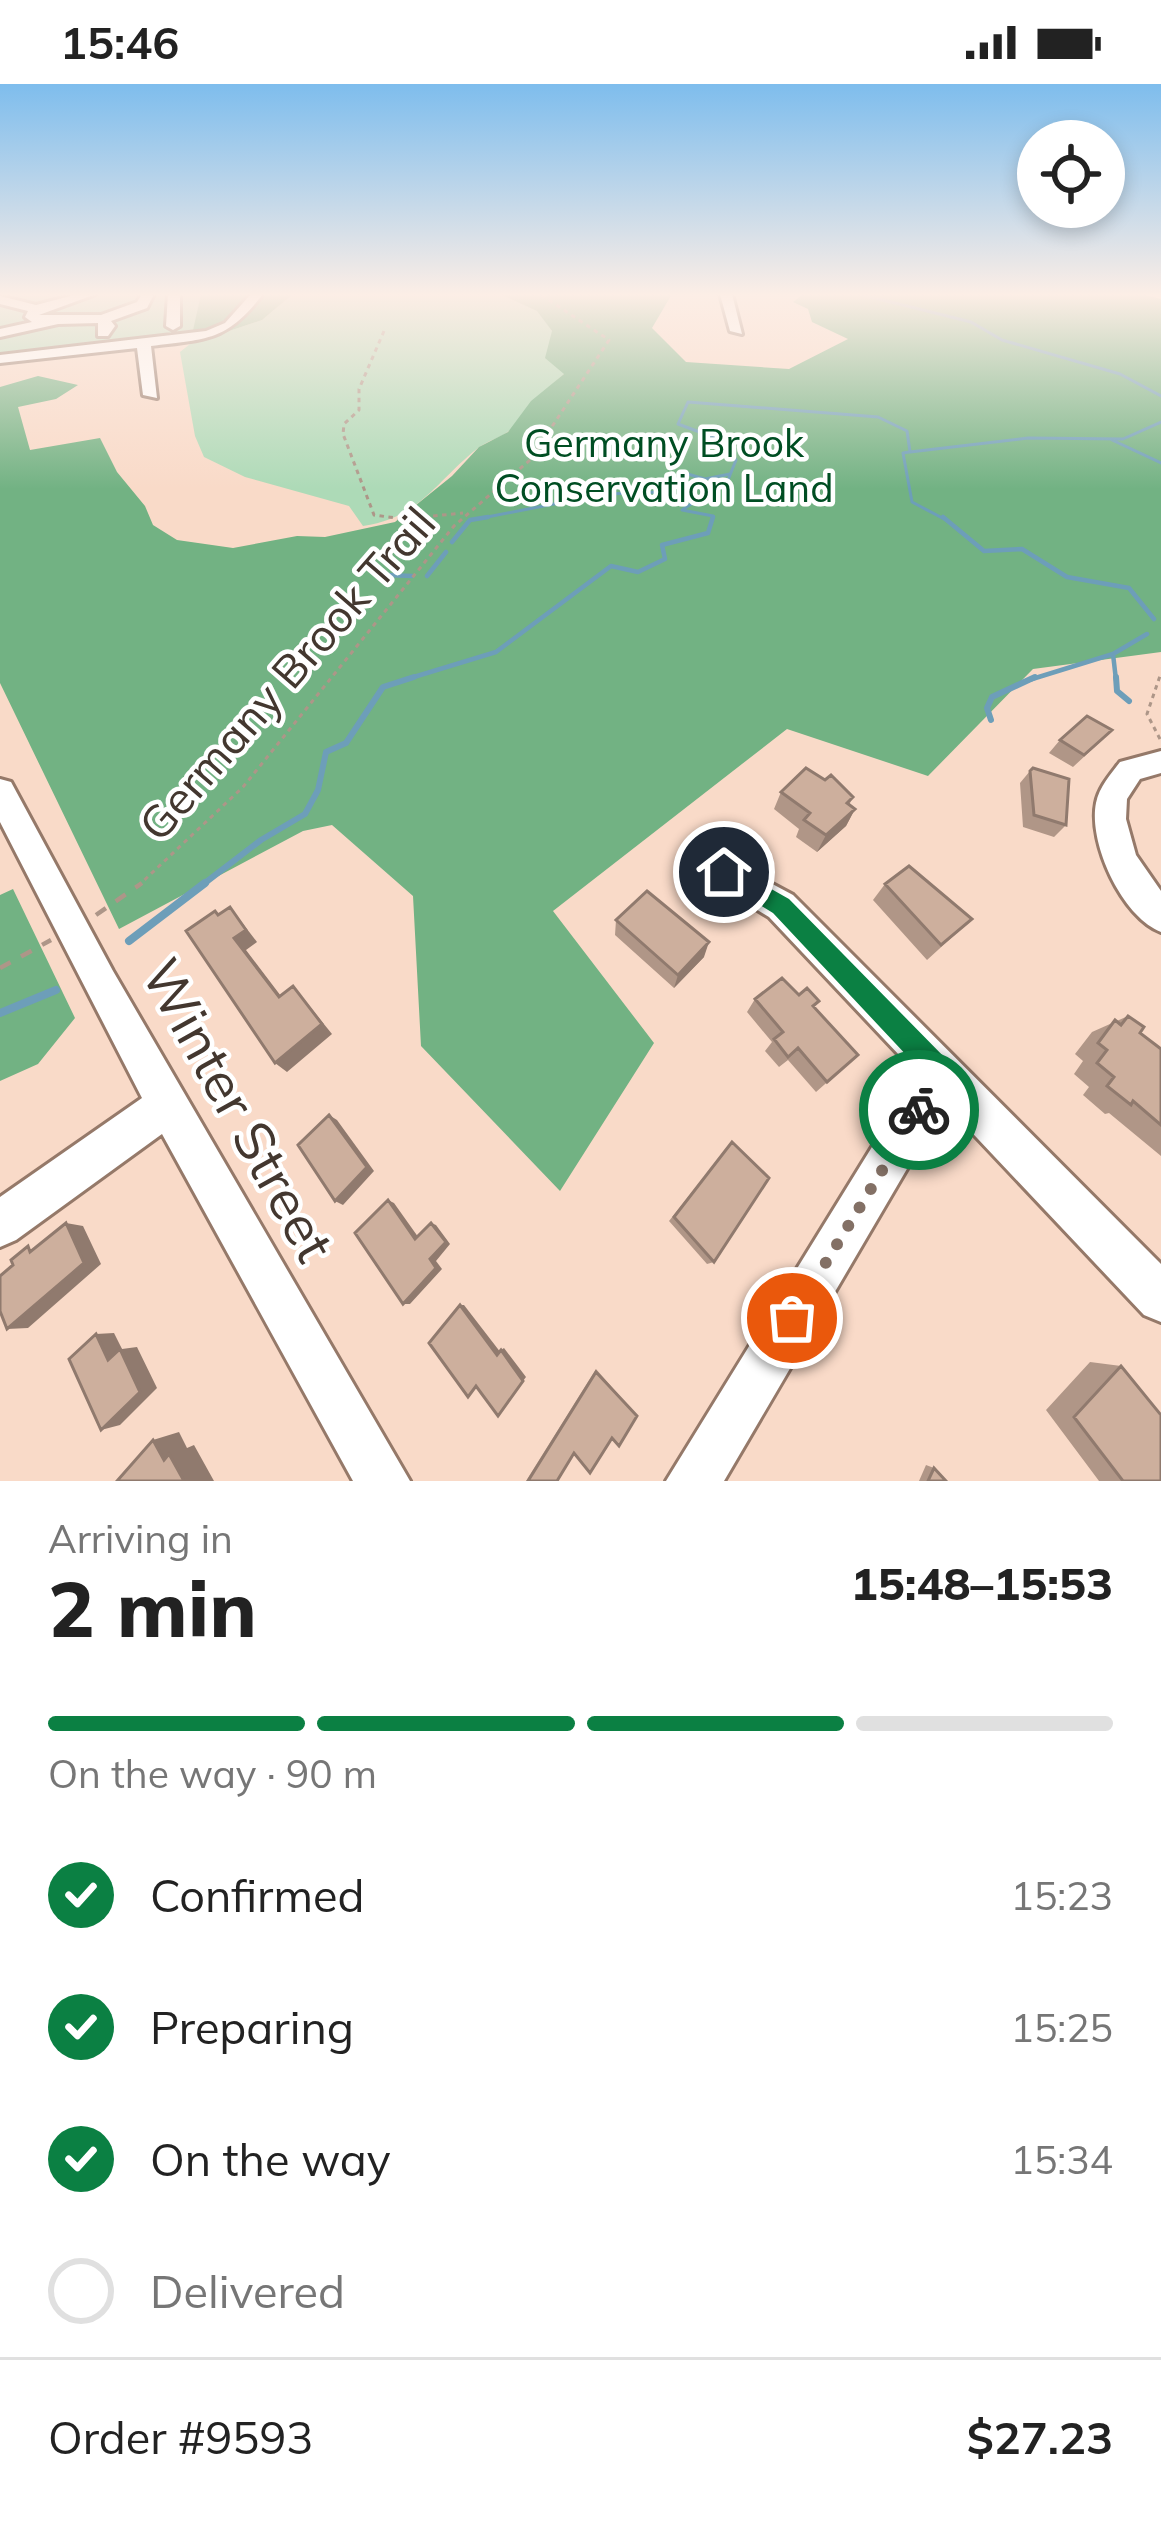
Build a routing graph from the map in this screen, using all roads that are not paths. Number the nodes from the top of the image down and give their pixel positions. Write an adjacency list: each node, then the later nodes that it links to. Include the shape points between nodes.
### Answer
1 (146, 359): 2 (street)
2 (151, 395)
3 (1161, 762): 6 (street, via 1130,770 1111,800 1113,842)
4 (0, 791): 8 (street, Winter Street)
5 (724, 872): 7 (street, via 781,906)
6 (1161, 916)
7 (941, 1073): 10 (street); 12 (street)
8 (168, 1105): 9 (street); 11 (street, Winter Street)
9 (0, 1224)
10 (1161, 1298)
11 (383, 1481)
12 (693, 1481)

